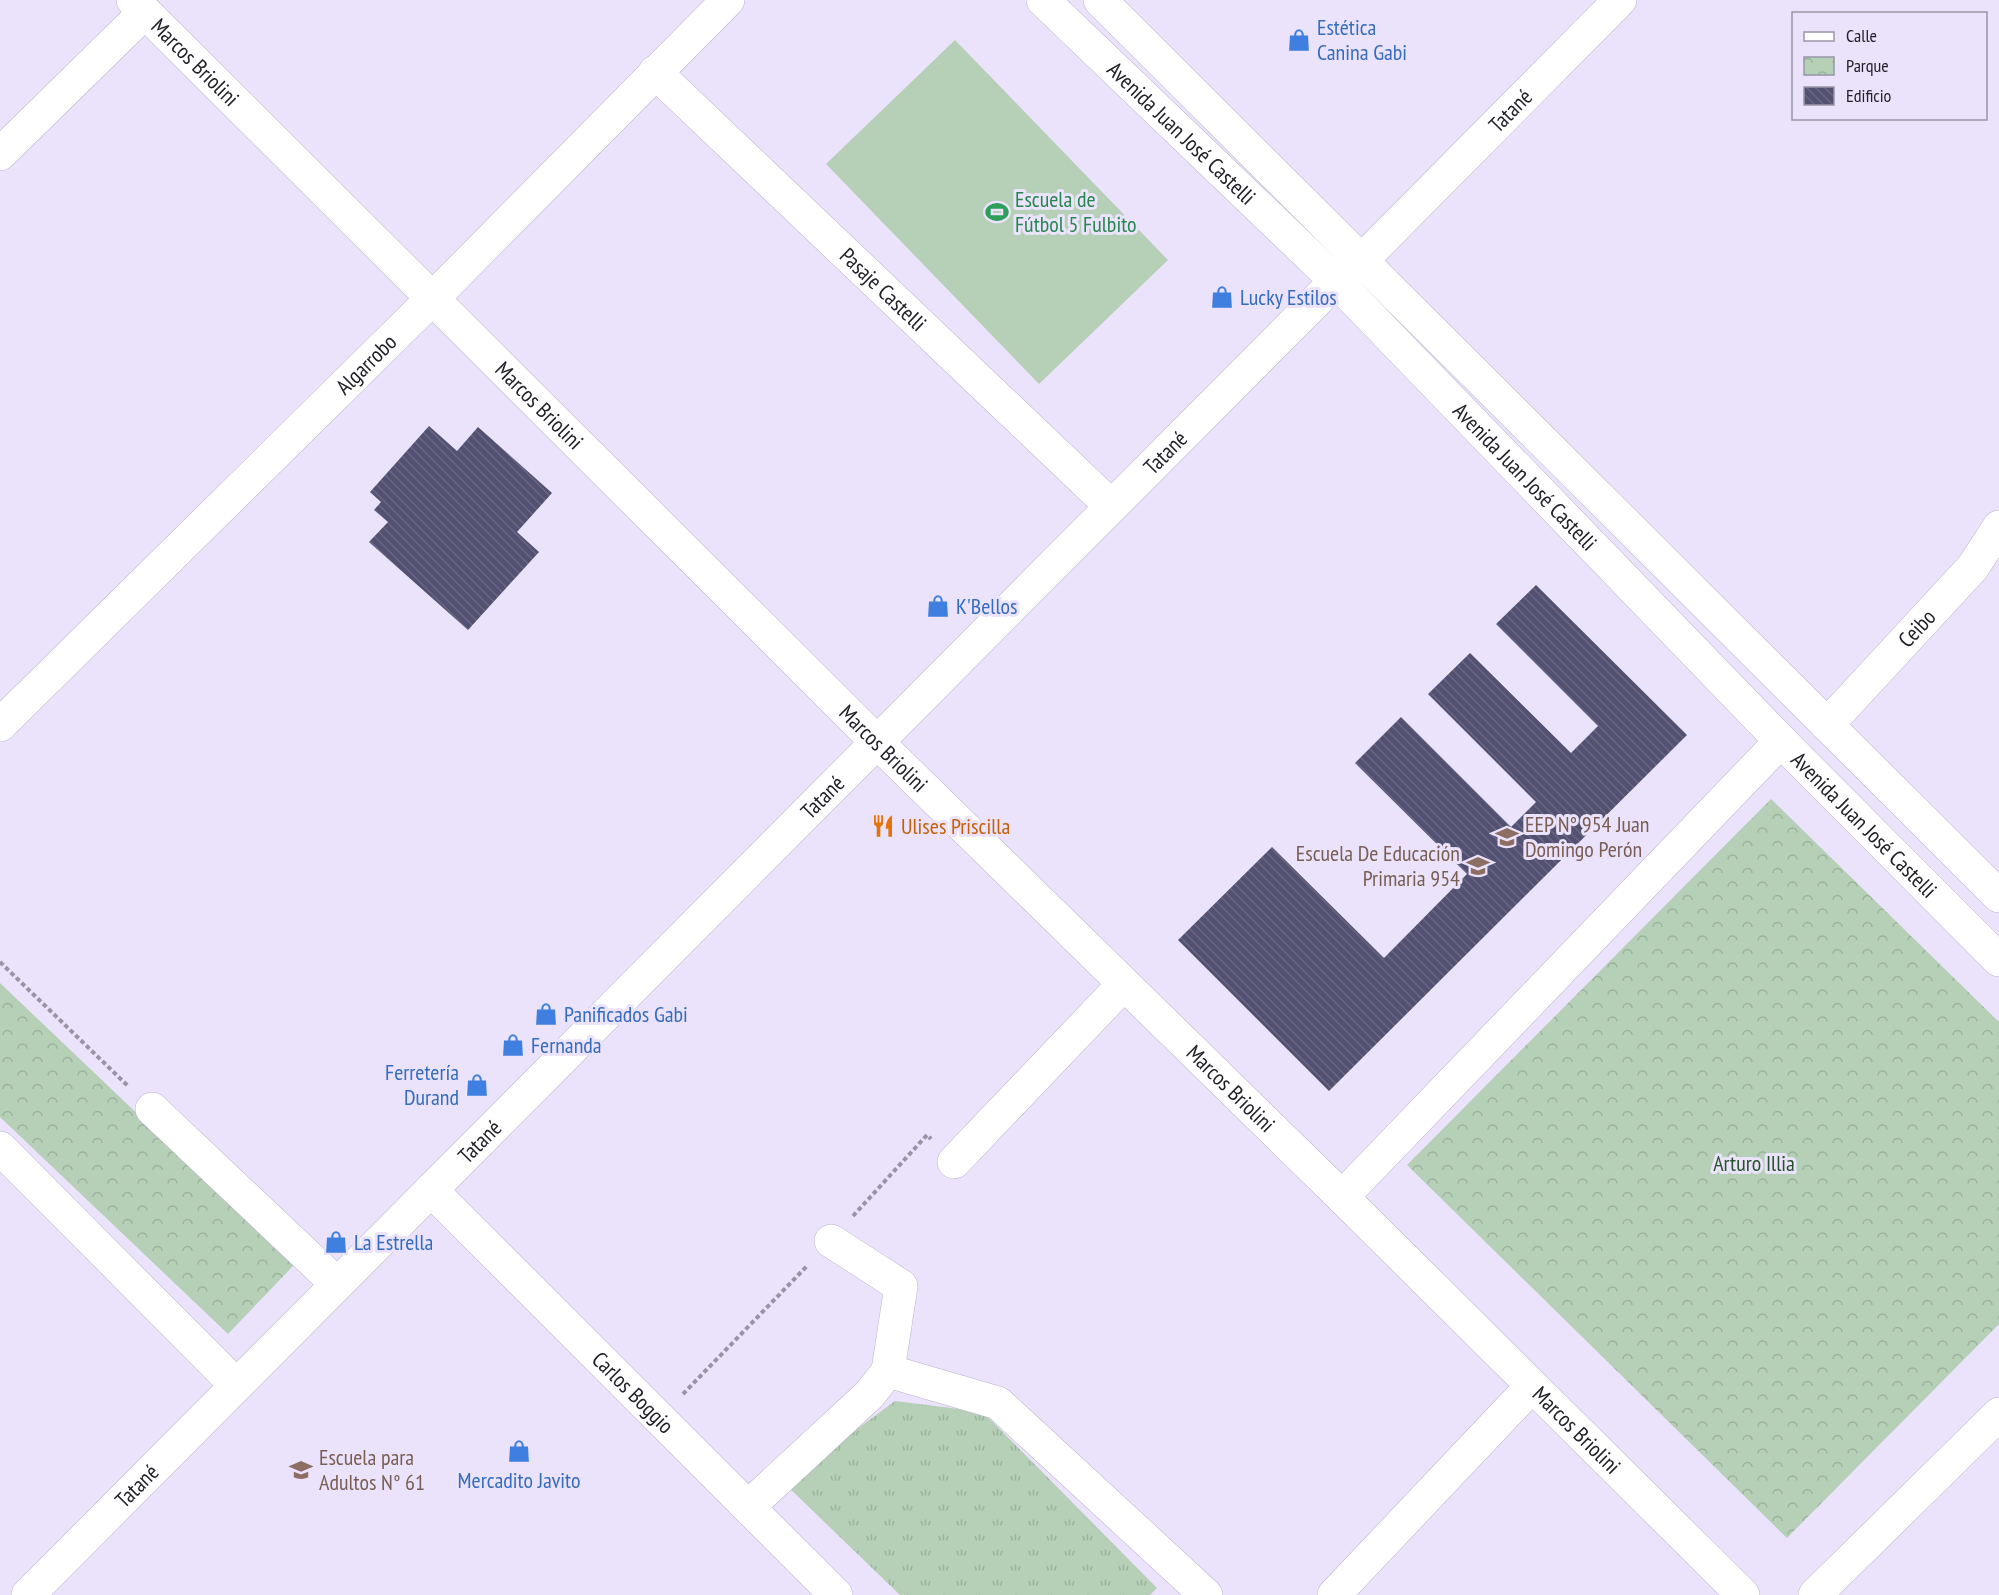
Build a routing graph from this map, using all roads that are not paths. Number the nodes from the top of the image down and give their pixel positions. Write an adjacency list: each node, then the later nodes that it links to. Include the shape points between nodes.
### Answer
1 (728, 0): 6 (street, Algarrobo)
2 (1043, 0): 8 (street, Avenida Juan José Castelli)
3 (1100, 0): 8 (street, Avenida Juan José Castelli)
4 (1620, 0): 8 (street, Tatané)
5 (139, 6): 7 (street); 9 (street, Marcos Briolini)
6 (655, 72): 9 (street, Algarrobo); 10 (street, Pasaje Castelli)
7 (0, 154)
8 (1348, 271): 10 (street, Tatané); 13 (street, Avenida Juan José Castelli); 14 (street, Avenida Juan José Castelli)
9 (433, 298): 12 (street, Algarrobo); 15 (street, Marcos Briolini)
10 (1111, 506): 15 (street, Tatané)
11 (1999, 527): 13 (street, Ceibo, via 1973,567)
12 (0, 725)
13 (1827, 725): 16 (street, Avenida Juan José Castelli)
14 (1780, 741): 17 (street, Avenida Juan José Castelli); 23 (street)
15 (877, 742): 18 (street, Marcos Briolini); 22 (street, Tatané)
16 (1999, 896)
17 (1999, 960)
18 (1123, 984): 21 (street); 23 (street, Marcos Briolini)
19 (152, 1109): 25 (street)
20 (0, 1148): 27 (street)
21 (954, 1162)
22 (431, 1190): 25 (street, Tatané); 30 (street, Carlos Boggio)
23 (1342, 1197): 28 (street, Marcos Briolini)
24 (831, 1241): 26 (street, via 902,1286)
25 (337, 1284): 27 (street, Tatané)
26 (888, 1371): 30 (street, via 869,1395); 33 (street, via 998,1403)
27 (236, 1385): 31 (street, Tatané)
28 (1532, 1386): 34 (street); 35 (street, Marcos Briolini)
29 (1999, 1414): 36 (street)
30 (748, 1507): 32 (street, Carlos Boggio)
31 (28, 1595)
32 (836, 1595)
33 (1206, 1595)
34 (1334, 1595)
35 (1743, 1595)
36 (1815, 1595)

